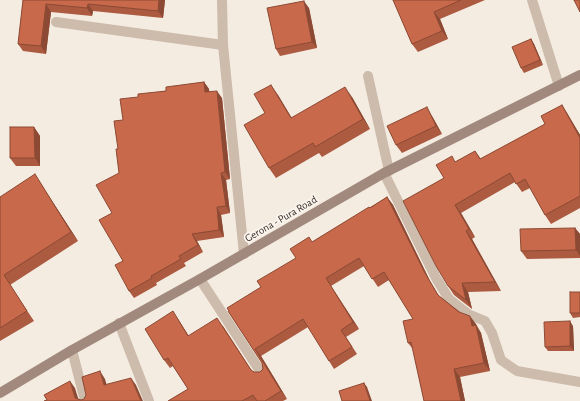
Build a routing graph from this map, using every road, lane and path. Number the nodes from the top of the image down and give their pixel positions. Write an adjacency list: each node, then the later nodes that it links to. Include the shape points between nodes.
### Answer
1 (222, 0): 4 (street)
2 (532, 0): 7 (street)
3 (56, 22): 4 (street)
4 (223, 45): 9 (street)
5 (580, 75): 7 (main road, Gerona - Pura Road)
6 (368, 76): 8 (street)
7 (559, 86): 8 (main road, Gerona - Pura Road)
8 (387, 172): 9 (main road, Gerona - Pura Road); 14 (street, via 436,278 449,299 468,314 485,321 492,333 500,360 517,371)
9 (244, 254): 10 (main road, Gerona - Pura Road)
10 (200, 279): 11 (main road, Gerona - Pura Road); 13 (street)
11 (119, 323): 12 (main road, Gerona - Pura Road); 17 (street)
12 (72, 350): 15 (main road, Gerona - Pura Road); 16 (street)
13 (262, 374)
14 (580, 382)
15 (0, 393)
16 (85, 401)
17 (149, 401)

